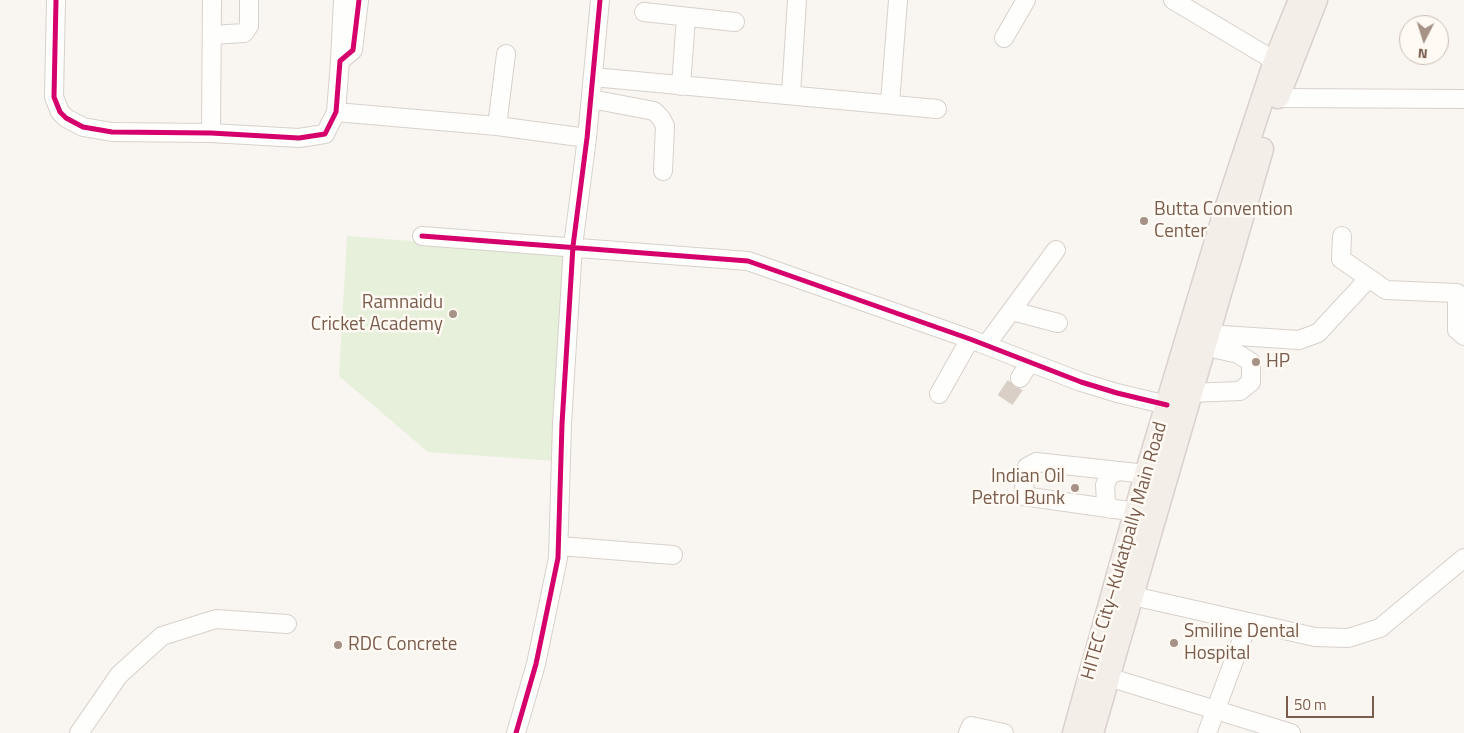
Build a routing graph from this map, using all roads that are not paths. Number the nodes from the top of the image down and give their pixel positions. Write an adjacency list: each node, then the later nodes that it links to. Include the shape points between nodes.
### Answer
1 (56, 0): 31 (street, via 54,97 66,118 83,127 112,132)
2 (212, 0): 16 (street)
3 (249, 0): 16 (street, via 249,26 244,33)
4 (343, 0): 19 (street)
5 (359, 0): 19 (street, via 353,50)
6 (600, 0): 21 (street)
7 (797, 0): 23 (street)
8 (898, 0): 27 (street)
9 (1026, 0): 17 (street)
10 (1173, 0): 20 (street)
11 (1300, 0): 20 (main road, HITEC City–Kukatpally Main Road)
12 (1316, 0): 24 (main road, HITEC City–Kukatpally Main Road)
13 (644, 12): 14 (street)
14 (686, 17): 15 (street); 22 (street)
15 (734, 22)
16 (212, 35): 31 (street)
17 (1004, 38)
18 (506, 54): 30 (street)
19 (340, 61): 29 (street)
20 (1275, 61): 49 (main road, HITEC City–Kukatpally Main Road, via 1223,218)
21 (593, 76): 22 (street); 25 (street)
22 (681, 86): 23 (street)
23 (791, 94): 27 (street)
24 (1277, 98): 26 (street); 43 (main road, HITEC City–Kukatpally Main Road)
25 (591, 99): 32 (street); 33 (street, via 654,111 664,126)
26 (1464, 99)
27 (890, 103): 28 (street)
28 (937, 109)
29 (336, 112): 30 (street); 31 (street, via 324,134 299,138)
30 (497, 126): 32 (street)
31 (211, 133)
32 (588, 138): 36 (street)
33 (663, 171)
34 (422, 236): 36 (street)
35 (1342, 236): 38 (street, via 1341,259)
36 (573, 246): 42 (street, via 748,262); 54 (street, via 562,424)
37 (1056, 250): 39 (street)
38 (1369, 278): 41 (street, via 1386,290 1457,293 1457,330); 43 (street, via 1318,333 1299,340)
39 (1012, 311): 40 (street); 44 (street)
40 (1058, 323)
41 (1464, 336)
42 (970, 339): 44 (street); 48 (street)
43 (1205, 340): 47 (main road, HITEC City–Kukatpally Main Road); 47 (street, via 1251,362 1251,382 1240,391)
44 (986, 345): 45 (street)
45 (1030, 362): 46 (street); 49 (street, via 1116,393)
46 (1020, 378)
47 (1190, 393): 57 (main road, HITEC City–Kukatpally Main Road)
48 (939, 394)
49 (1167, 405): 51 (main road, HITEC City–Kukatpally Main Road)
50 (1118, 471): 51 (street); 52 (street, via 1108,476 1105,485 1106,502); 52 (street, via 1036,462 1027,467 1022,494 1028,498)
51 (1146, 474): 53 (main road, HITEC City–Kukatpally Main Road)
52 (1111, 509): 53 (street)
53 (1136, 512): 66 (main road, HITEC City–Kukatpally Main Road)
54 (559, 546): 55 (street); 63 (street, via 536,664)
55 (673, 556)
56 (1464, 558): 58 (street, via 1380,628 1348,638 1315,637)
57 (1133, 596): 58 (street); 60 (main road, HITEC City–Kukatpally Main Road)
58 (1248, 623): 61 (street)
59 (287, 624): 62 (street, via 216,618 162,636 119,675)
60 (1108, 677): 61 (street); 67 (main road, HITEC City–Kukatpally Main Road)
61 (1215, 710): 68 (street); 69 (street)
62 (79, 733)
63 (516, 733)
64 (968, 733): 65 (street, via 971,726)
65 (1004, 733)
66 (1074, 733)
67 (1092, 733)
68 (1207, 733)
69 (1291, 733)

